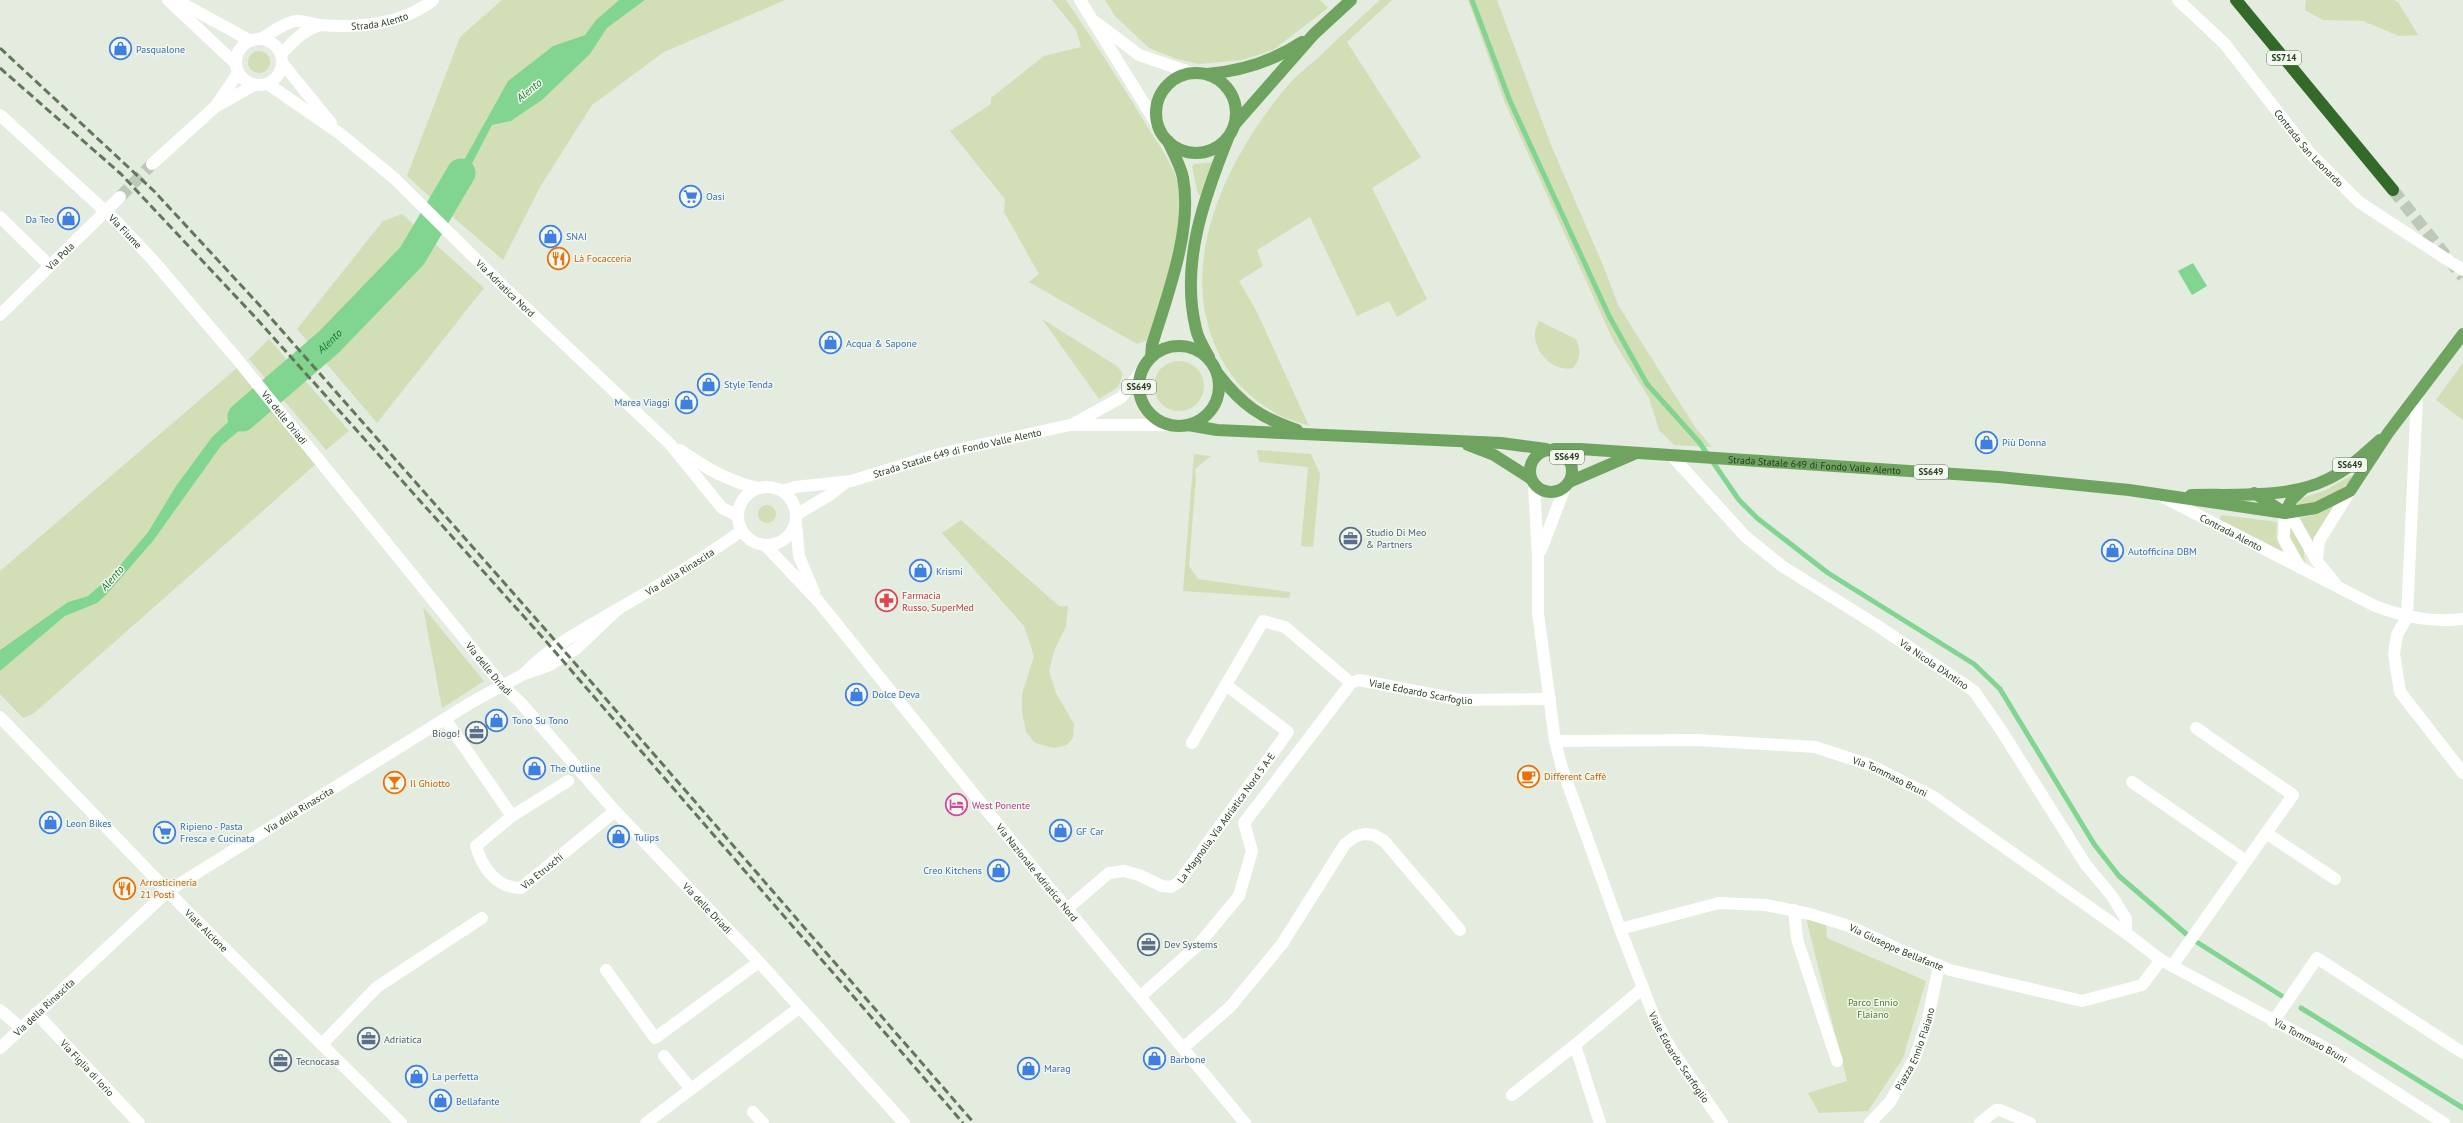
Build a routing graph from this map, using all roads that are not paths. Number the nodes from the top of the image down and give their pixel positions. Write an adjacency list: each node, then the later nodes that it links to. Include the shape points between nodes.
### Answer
1 (168, 0): 13 (street)
2 (176, 0): 11 (street)
3 (433, 0): 9 (street, Strada Alento, via 413,14 396,21 376,25)
4 (1080, 0): 8 (street)
5 (1351, 0): 10 (main road)
6 (2178, 0): 31 (street, Contrada San Leonardo, via 2224,43 2309,152 2359,202)
7 (2236, 0): 26 (highway, SS714)
8 (1092, 19): 14 (street, via 1139,54); 21 (street)
9 (321, 25): 11 (street, Strada Alento, via 295,21); 12 (street, Strada Alento, via 297,36)
10 (1314, 34): 15 (main road, via 1264,63); 20 (main road)
11 (255, 40): 12 (street, via 273,43); 13 (street, via 239,50)
12 (282, 59): 16 (street, via 278,76); 22 (street, Via Adriatica Nord)
13 (237, 68): 17 (street, via 248,83); 18 (street)
14 (1192, 73): 15 (main road); 21 (main road, via 1170,82 1162,91 1156,114)
15 (1206, 74): 20 (main road, via 1228,87 1237,111)
16 (268, 84): 17 (street); 22 (street, Via Adriatica Nord)
17 (254, 85): 18 (street)
18 (215, 107): 25 (street)
19 (0, 115): 28 (street, Via Fiume)
20 (1235, 124): 23 (main road)
21 (1158, 126): 24 (main road)
22 (340, 133): 46 (street, Via Adriatica Nord, via 394,178 504,287)
23 (1228, 137): 24 (main road, via 1219,146 1206,152 1193,153); 36 (main road, via 1206,195 1194,245 1190,278 1196,331)
24 (1168, 142): 34 (main road, via 1183,177 1184,221)
25 (152, 164)
26 (2393, 190)
27 (120, 197): 28 (street, Via Pola)
28 (105, 212): 30 (street, Via Pola); 35 (street, Via Fiume, via 151,258)
29 (0, 217): 30 (street)
30 (50, 266): 32 (street, Via Pola)
31 (2463, 270)
32 (0, 315)
33 (2463, 334): 39 (main road, Strada Statale 649 di Fondo Valle Alento / SS649)
34 (1151, 357): 36 (main road, SS649, via 1175,346 1194,349); 37 (main road, SS649)
35 (237, 359): 72 (street, Via delle Driadi)
36 (1210, 360): 38 (main road, SS649)
37 (1142, 370): 40 (street, Strada Statale 649 di Fondo Valle Alento / SS649, via 1118,400); 41 (main road, SS649, via 1139,383 1140,397 1151,414)
38 (1217, 372): 42 (main road, SS649, via 1220,385 1218,399 1211,411 1201,420); 44 (main road, Strada Statale 649 di Fondo Valle Alento / SS649, via 1248,407 1265,418)
39 (2417, 396): 43 (main road, Strada Statale 649 di Fondo Valle Alento / SS649); 69 (street)
40 (1070, 425): 41 (street, Strada Statale 649 di Fondo Valle Alento / SS649); 51 (street, Strada Statale 649 di Fondo Valle Alento / SS649, via 939,454)
41 (1168, 425): 42 (main road, SS649)
42 (1188, 425): 44 (main road, Strada Statale 649 di Fondo Valle Alento / SS649, via 1217,430)
43 (2388, 433): 54 (main road, Strada Statale 649 di Fondo Valle Alento / SS649, via 2337,475); 56 (main road, Strada Statale 649 di Fondo Valle Alento / SS649)
44 (1310, 435): 45 (main road, Strada Statale 649 di Fondo Valle Alento / SS649)
45 (1456, 440): 47 (main road, Strada Statale 649 di Fondo Valle Alento / SS649); 50 (main road, Strada Statale 649 di Fondo Valle Alento / SS649, via 1494,455)
46 (670, 444): 53 (street, Via Adriatica Nord, via 710,470 735,482); 60 (street, Via Adriatica Nord, via 722,508)
47 (1550, 449): 48 (main road, Strada Statale 649 di Fondo Valle Alento / SS649); 50 (main road, SS649, via 1534,457 1530,464); 52 (main road, SS649, via 1566,456 1570,462 1572,476)
48 (1635, 453): 49 (main road, Strada Statale 649 di Fondo Valle Alento / SS649); 52 (main road, Strada Statale 649 di Fondo Valle Alento / SS649)
49 (1672, 456): 58 (main road, Strada Statale 649 di Fondo Valle Alento / SS649, via 1981,476 2129,490); 94 (street, Via Nicola D'Antino, via 1746,536 1782,566 1878,626 1974,691 2002,730 2086,865 2112,896 2126,919)
50 (1532, 481): 52 (main road, SS649, via 1545,492 1559,491); 64 (street, Viale Edoardo Scarfoglio)
51 (844, 482): 55 (street, Strada Statale 649 di Fondo Valle Alento / SS649, via 795,487); 61 (street, Strada Statale 649 di Fondo Valle Alento / SS649)
52 (1567, 485): 64 (street, Viale Edoardo Scarfoglio)
53 (758, 488): 55 (street, via 771,487); 60 (street, via 743,498)
54 (2305, 488): 57 (main road, Strada Statale 649 di Fondo Valle Alento / SS649); 59 (main road, Strada Statale 649 di Fondo Valle Alento / SS649, via 2292,499)
55 (783, 491): 61 (street, via 790,497)
56 (2350, 491): 59 (main road, Strada Statale 649 di Fondo Valle Alento / SS649, via 2316,508); 65 (street, via 2319,541)
57 (2254, 493): 58 (main road, Strada Statale 649 di Fondo Valle Alento / SS649); 59 (main road)
58 (2161, 496): 59 (main road, Strada Statale 649 di Fondo Valle Alento / SS649); 66 (street, Contrada Alento)
59 (2284, 514): 65 (street, Contrada Alento, via 2295,523); 66 (street, via 2284,539)
60 (737, 515): 62 (street)
61 (796, 519): 63 (street, via 792,532 784,540); 68 (street, Via Nazionale Adriatica Nord, via 799,556)
62 (741, 531): 63 (street, via 751,541); 72 (street, Via della Rinascita, via 617,610 569,636 542,655 524,674)
63 (765, 545): 68 (street, Via Nazionale Adriatica Nord)
64 (1538, 556): 74 (street, Viale Edoardo Scarfoglio, via 1538,613)
65 (2317, 561): 67 (street, Contrada Alento)
66 (2301, 569): 67 (street, Contrada Alento)
67 (2342, 590): 69 (street, Contrada Alento)
68 (818, 602): 89 (street, Via Nazionale Adriatica Nord)
69 (2407, 617): 70 (street, Contrada Alento, via 2437,621); 80 (street, via 2397,635 2394,654 2394,670 2400,692)
70 (2463, 619)
71 (1351, 683): 73 (street, via 1285,628 1263,621); 74 (street, Viale Edoardo Scarfoglio, via 1359,680 1461,700); 101 (street, via 1244,823 1252,851 1239,896 1199,944)
72 (502, 685): 76 (street, Via della Rinascita); 83 (street, Via delle Driadi, via 520,702)
73 (1226, 685): 79 (street); 89 (street, La Magnolia, Via Adriatica Nord 5 A-E, via 1288,732 1179,882 1172,887 1162,886 1124,870 1109,872)
74 (1550, 699): 78 (street, Viale Edoardo Scarfoglio)
75 (0, 717): 88 (street, Viale Alcione)
76 (445, 719): 84 (street); 88 (street, Via della Rinascita)
77 (2196, 728): 85 (street, via 2293,795)
78 (1555, 741): 92 (street, Viale Edoardo Scarfoglio, via 1562,768); 94 (street, Via Tommaso Bruni, via 1697,740 1815,747 1870,765 1932,796)
79 (1192, 742)
80 (2463, 773)
81 (568, 782): 84 (street)
82 (2132, 782): 86 (street)
83 (615, 811): 84 (street, Via Etruschi, via 521,888 511,888 491,876 479,857 476,846); 96 (street, Via delle Driadi)
84 (512, 816)
85 (2266, 833): 86 (street); 87 (street)
86 (2246, 861): 98 (street)
87 (2335, 879)
88 (168, 891): 104 (street, Via della Rinascita); 107 (street, Viale Alcione)
89 (1068, 908): 101 (street, Via Nazionale Adriatica Nord)
90 (1794, 910): 92 (street, Via Giuseppe Bellafante, via 1766,905 1719,903); 97 (street, Via Giuseppe Bellafante, via 1849,926 1898,950); 113 (street, via 1797,939)
91 (482, 918): 107 (street, via 377,987)
92 (1620, 929): 100 (street, Viale Edoardo Scarfoglio)
93 (1460, 930): 110 (street, via 1384,841 1374,835 1356,836 1345,844 1327,870 1282,944 1230,1007)
94 (2126, 933): 95 (street, Via Tommaso Bruni)
95 (2161, 960): 97 (street, Via Giuseppe Bellafante, via 2142,985 2082,1001); 98 (street, Via Tommaso Bruni)
96 (759, 962): 99 (street, via 655,1038); 102 (street, Via delle Driadi)
97 (1939, 965): 125 (street, Piazza Ennio Flaiano, via 1928,1019 1914,1060 1890,1102)
98 (2172, 966): 105 (street, Via Tommaso Bruni)
99 (606, 970)
100 (1643, 988): 108 (street); 124 (street, Viale Edoardo Scarfoglio, via 1671,1049)
101 (1140, 996): 110 (street, Via Nazionale Adriatica Nord)
102 (799, 1008): 114 (street); 121 (street, Via delle Driadi)
103 (0, 1010): 106 (street)
104 (36, 1013): 106 (street, Via della Rinascita); 117 (street, Via Figlia di Iorio)
105 (2273, 1022): 111 (street, via 2317,958); 128 (street, Via Tommaso Bruni, via 2335,1053)
106 (20, 1028): 109 (street, Via della Rinascita)
107 (322, 1044): 118 (street, Viale Alcione)
108 (1576, 1045): 115 (street); 123 (street)
109 (0, 1048)
110 (1183, 1048): 122 (street, Via Nazionale Adriatica Nord)
111 (2463, 1053)
112 (664, 1056): 114 (street)
113 (1837, 1061)
114 (691, 1089): 119 (street)
115 (1512, 1094)
116 (753, 1112): 120 (street)
117 (139, 1123)
118 (401, 1123)
119 (646, 1123)
120 (763, 1123)
121 (904, 1123)
122 (1245, 1123)
123 (1600, 1123)
124 (1722, 1123)
125 (1870, 1123)
126 (1980, 1123): 127 (street, via 1996,1110)
127 (2030, 1123)
128 (2444, 1123)

